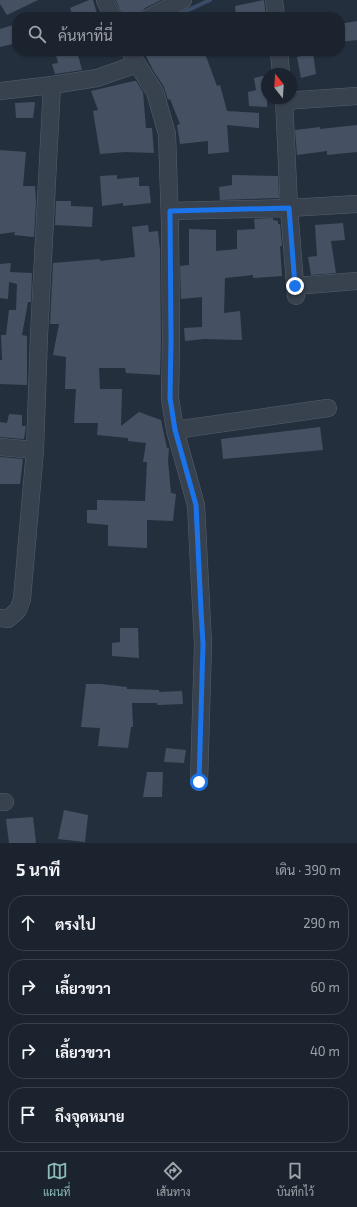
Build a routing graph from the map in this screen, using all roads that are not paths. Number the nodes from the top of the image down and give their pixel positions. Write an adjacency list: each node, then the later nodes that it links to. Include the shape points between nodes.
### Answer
1 (105, 0): 4 (street)
2 (183, 0): 5 (street)
3 (274, 0): 6 (street)
4 (111, 12)
5 (160, 12)
6 (275, 12)
7 (279, 56): 9 (street)
8 (133, 58): 10 (street, via 97,78); 17 (street, via 155,92 167,134)
9 (280, 68)
10 (52, 85): 11 (street); 22 (street, via 38,335)
11 (0, 91)
12 (357, 96): 13 (street)
13 (297, 98)
14 (284, 104): 16 (street)
15 (357, 204): 16 (street)
16 (289, 208): 17 (street); 18 (street, via 295,291)
17 (170, 211): 20 (street, via 170,398)
18 (357, 281)
19 (328, 408): 20 (street)
20 (175, 430): 24 (street, via 196,505 203,644)
21 (0, 447): 22 (street)
22 (35, 450): 23 (street, via 22,599 18,610 8,619)
23 (0, 618)
24 (199, 782)

